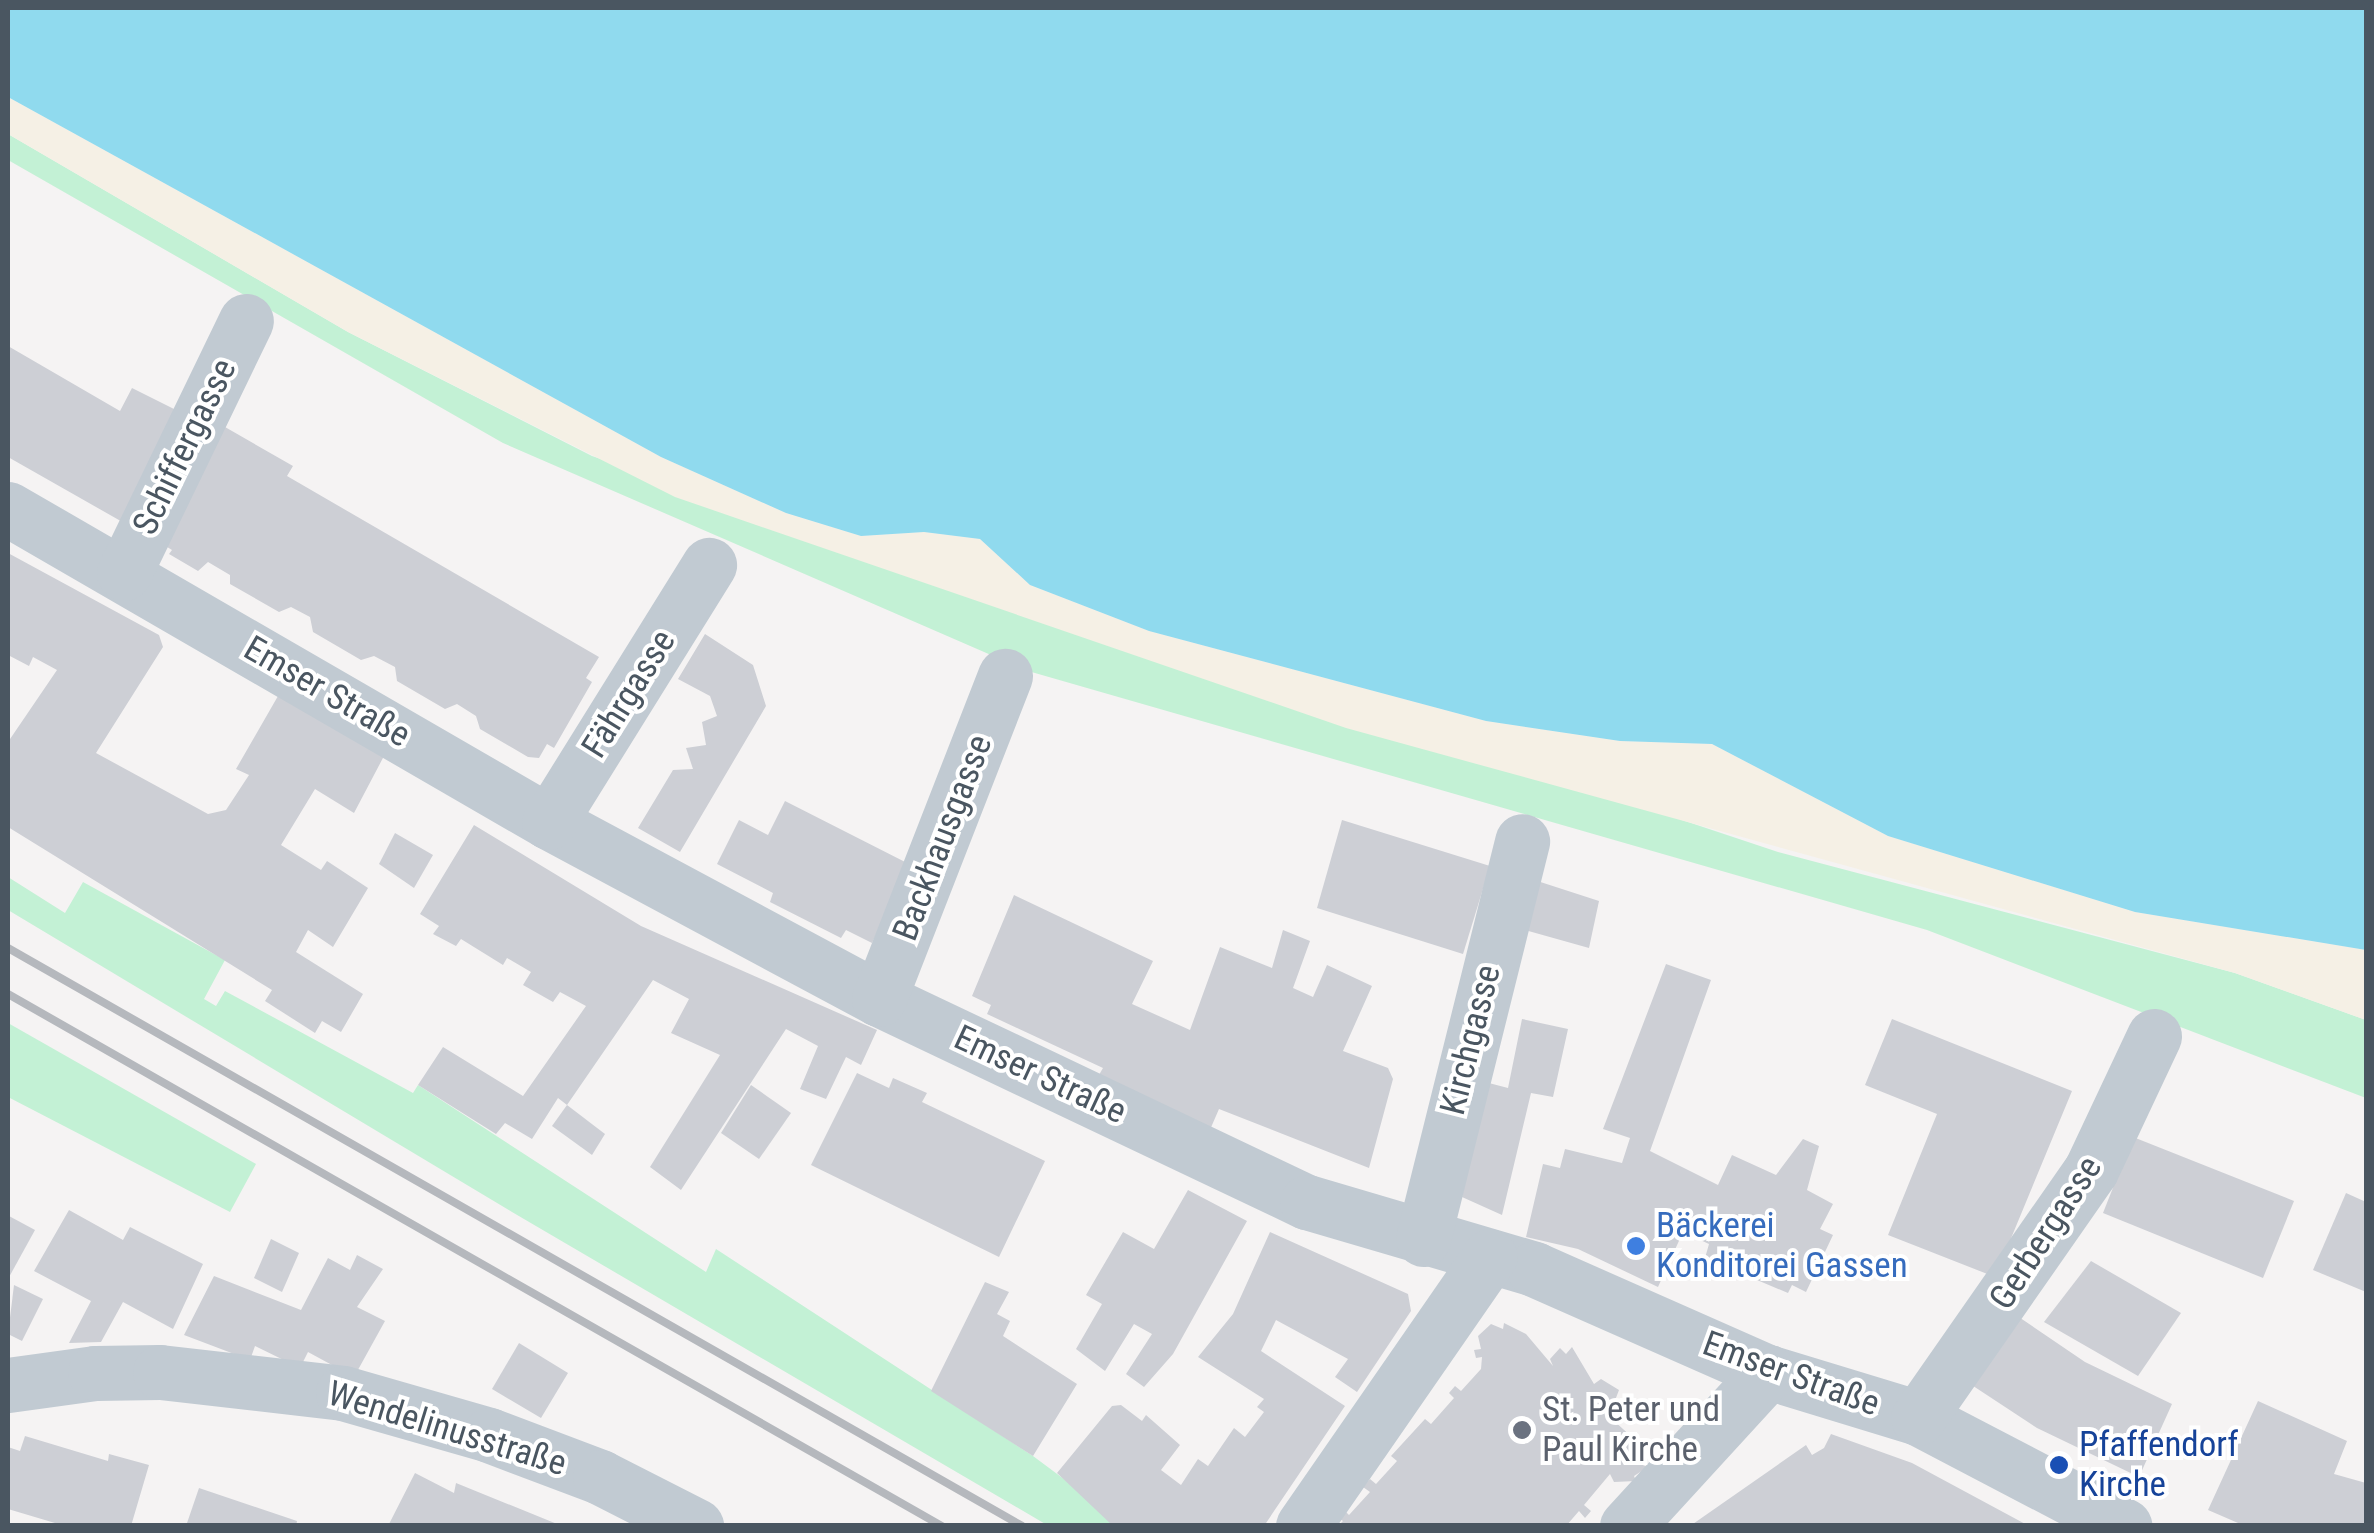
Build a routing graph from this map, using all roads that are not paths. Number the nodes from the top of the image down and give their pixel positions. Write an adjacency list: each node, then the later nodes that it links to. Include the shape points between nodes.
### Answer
1 (246, 321): 4 (street, Schiffergasse)
2 (8, 509): 4 (street, Emser Straße)
3 (709, 565): 6 (street, Fährgasse)
4 (124, 574): 6 (street, Emser Straße)
5 (1005, 676): 8 (street, Backhausgasse)
6 (549, 822): 8 (street, Emser Straße)
7 (1522, 840): 10 (street, Kirchgasse)
8 (880, 1000): 10 (street, Emser Straße, via 1307,1202)
9 (2154, 1036): 14 (street, Gerbergasse, via 2091,1170)
10 (1424, 1239): 11 (street, Emser Straße)
11 (1490, 1256): 12 (street, Emser Straße); 16 (street)
12 (1768, 1372): 14 (street, Emser Straße); 17 (street)
13 (8, 1385): 15 (street, Wendelinusstraße, via 94,1372 282,1382 407,1409 600,1477)
14 (1918, 1418): 18 (street, Emser Straße)
15 (696, 1526)
16 (1303, 1526)
17 (1628, 1526)
18 (2124, 1526)

